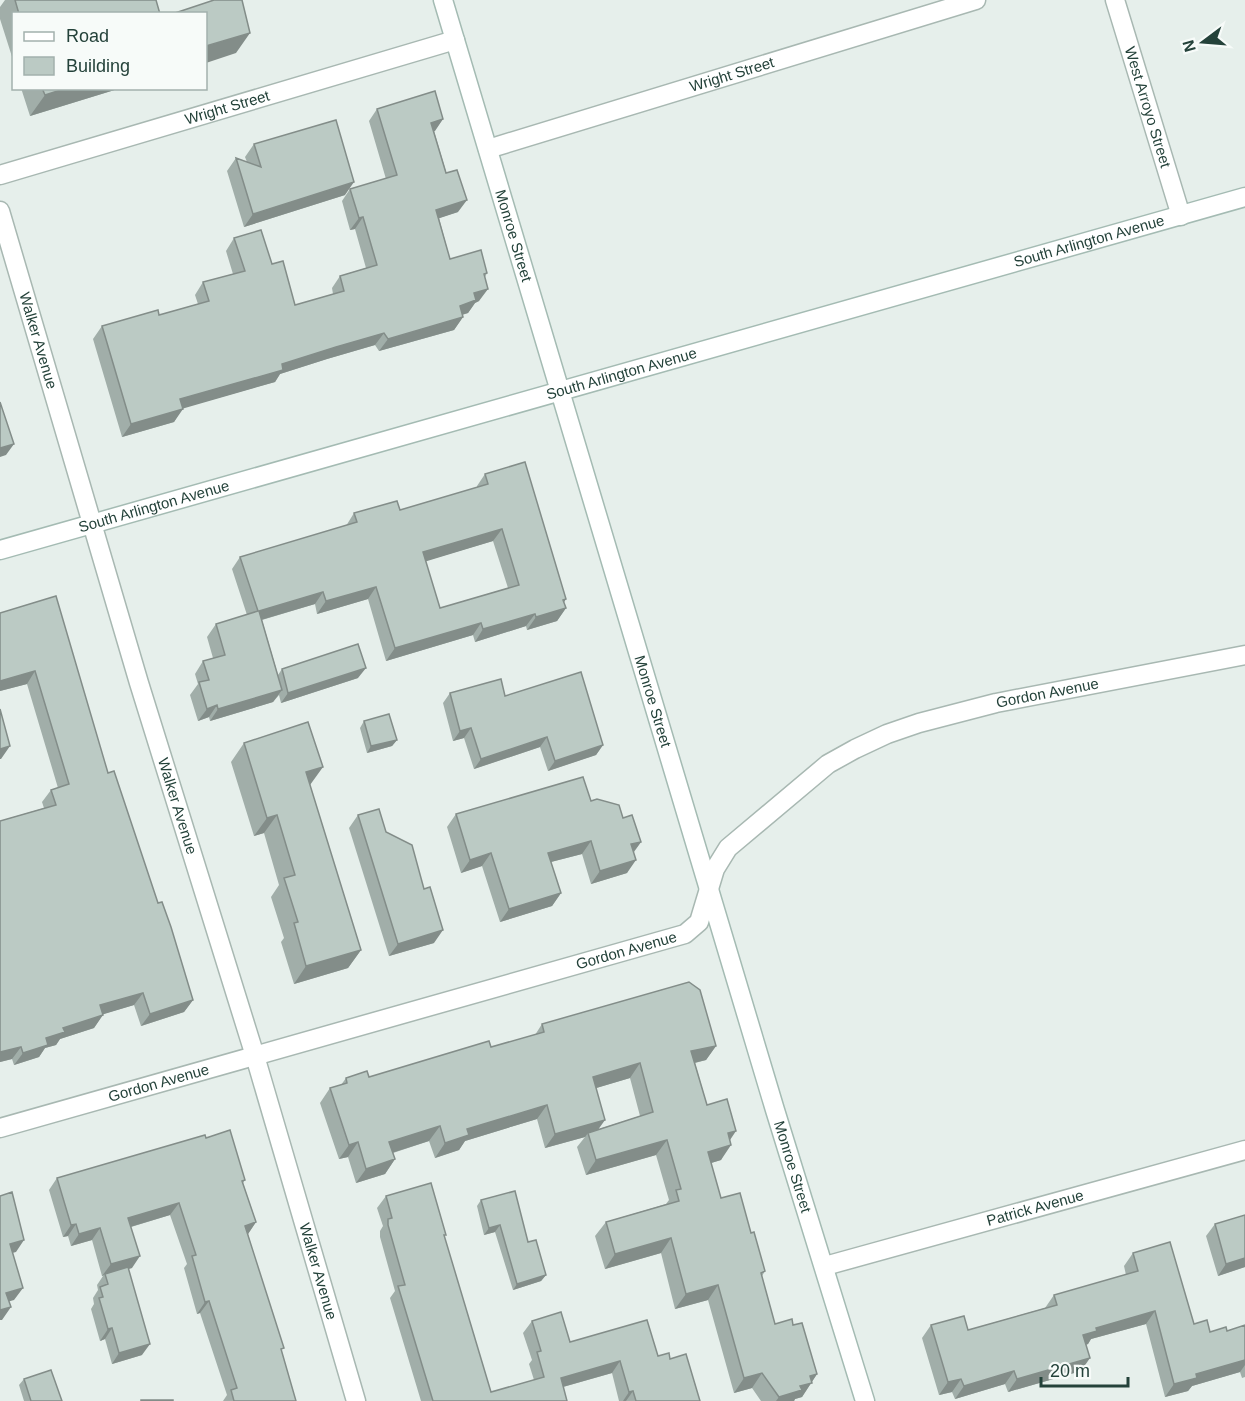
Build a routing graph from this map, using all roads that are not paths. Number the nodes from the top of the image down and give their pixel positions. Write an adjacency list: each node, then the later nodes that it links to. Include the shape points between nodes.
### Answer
1 (443, 0): 4 (street, Monroe Street)
2 (976, 0): 5 (street, Wright Street)
3 (1115, 0): 9 (street, West Arroyo Street)
4 (455, 40): 5 (street, Monroe Street); 6 (street, Wright Street)
5 (488, 149): 10 (street, Monroe Street)
6 (0, 175)
7 (1245, 197): 9 (street, South Arlington Avenue)
8 (0, 211): 11 (street, Walker Avenue)
9 (1181, 216): 10 (street, South Arlington Avenue)
10 (561, 390): 11 (street, South Arlington Avenue); 14 (street, Monroe Street)
11 (93, 523): 12 (street, South Arlington Avenue); 15 (street, Walker Avenue)
12 (0, 550)
13 (1245, 655): 14 (street, Gordon Avenue, via 996,703 887,734 828,764 739,838 721,858)
14 (709, 885): 15 (street, Gordon Avenue, via 699,921 686,934); 18 (street, Monroe Street)
15 (255, 1056): 16 (street, Gordon Avenue); 19 (street, Walker Avenue)
16 (0, 1128)
17 (1245, 1150): 18 (street, Patrick Avenue)
18 (825, 1266): 20 (street, Monroe Street)
19 (356, 1401)
20 (865, 1401)

